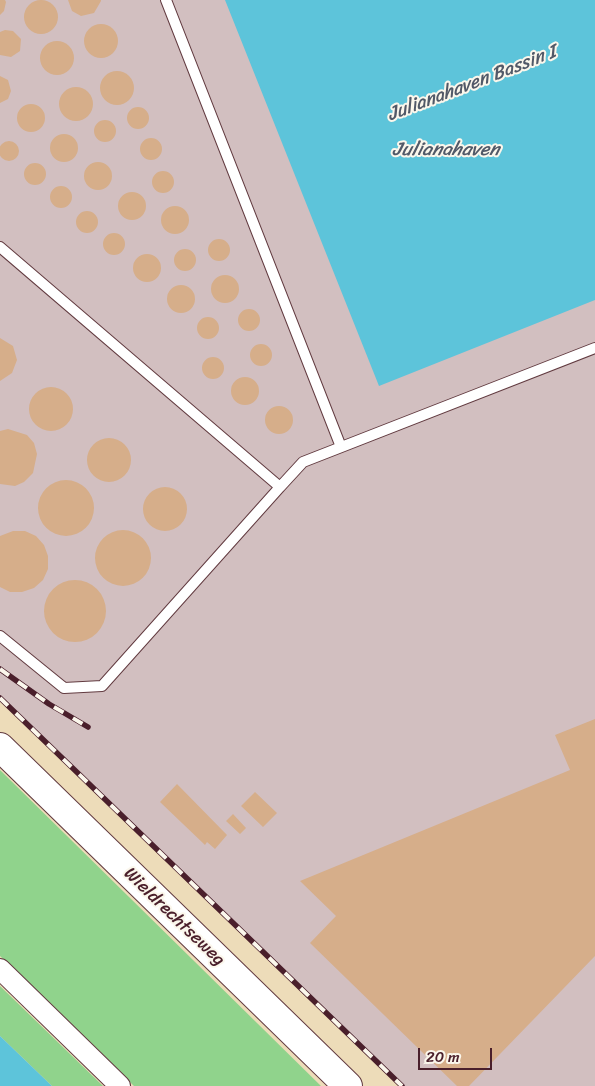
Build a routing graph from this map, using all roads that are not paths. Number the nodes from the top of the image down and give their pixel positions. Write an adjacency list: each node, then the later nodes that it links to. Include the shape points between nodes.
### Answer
1 (166, 0): 4 (lane)
2 (0, 247): 5 (lane)
3 (595, 348): 4 (lane)
4 (340, 447): 5 (lane, via 303,462)
5 (280, 487): 6 (lane, via 102,686 64,688)
6 (0, 636)
7 (0, 747): 10 (street, Wieldrechtseweg)
8 (0, 969): 9 (street)
9 (120, 1086)
10 (348, 1086)

